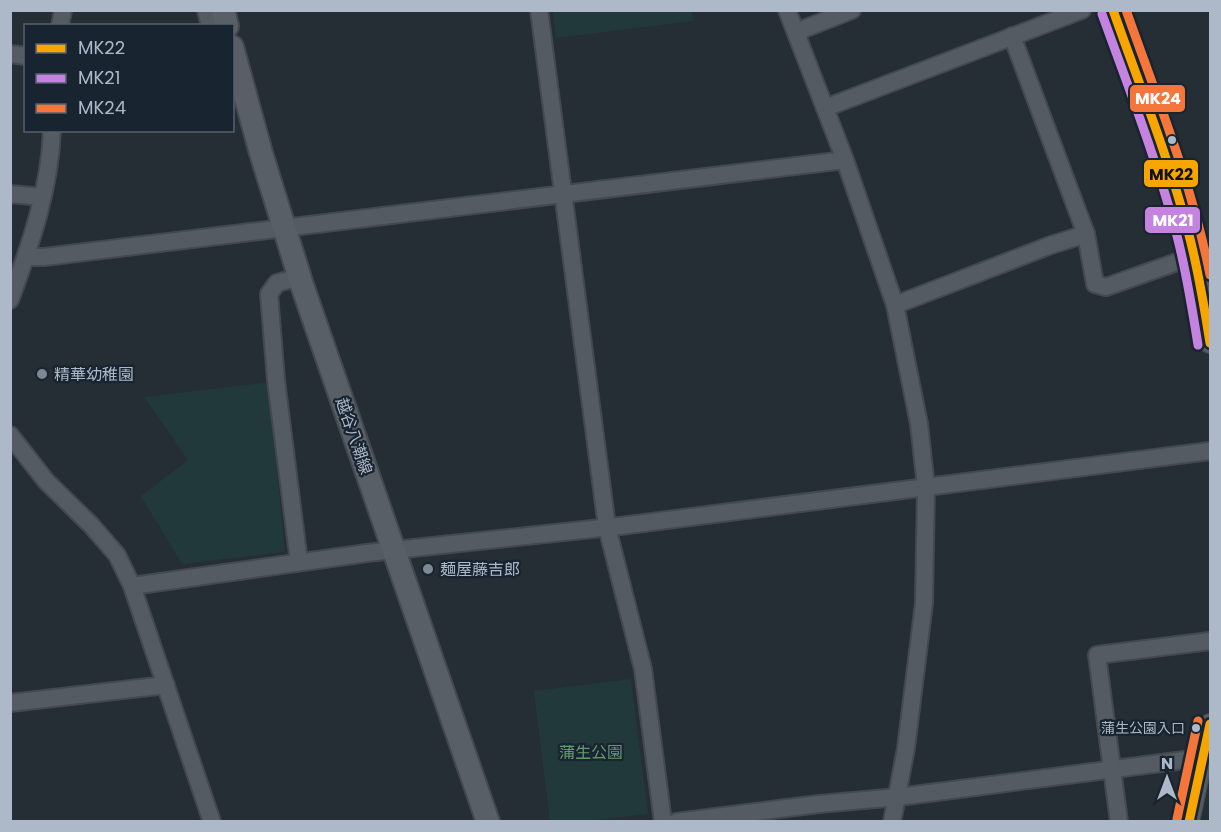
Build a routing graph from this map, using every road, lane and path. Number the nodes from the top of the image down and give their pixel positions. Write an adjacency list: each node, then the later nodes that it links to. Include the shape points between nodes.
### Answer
1 (539, 10): 15 (street)
2 (787, 10): 6 (street)
3 (852, 10): 6 (street)
4 (1082, 10): 7 (street)
5 (1113, 10): 19 (street, via 1169,164)
6 (796, 32): 11 (street)
7 (1012, 36): 11 (street); 18 (street)
8 (234, 54): 10 (main road, 越谷八潮線)
9 (234, 77): 10 (street)
10 (245, 95): 17 (main road, 越谷八潮線)
11 (825, 108): 13 (street)
12 (52, 132): 16 (street)
13 (845, 160): 15 (street); 24 (street)
14 (10, 194): 16 (street)
15 (563, 194): 17 (street); 29 (street)
16 (42, 197): 20 (street)
17 (284, 228): 20 (street); 21 (main road, 越谷八潮線)
18 (1086, 234): 19 (street, via 1095,284 1106,287); 24 (street)
19 (1194, 256): 22 (street)
20 (26, 257): 23 (street)
21 (300, 277): 30 (main road, 越谷八潮線); 31 (street, via 277,283 269,294)
22 (1206, 285): 25 (street)
23 (10, 300)
24 (895, 305): 28 (street, via 919,424)
25 (1210, 343)
26 (10, 435): 32 (street, via 46,481 117,555)
27 (1210, 451): 28 (street)
28 (926, 487): 29 (street); 39 (street, via 923,613)
29 (607, 527): 30 (street); 42 (street, via 644,669)
30 (393, 551): 31 (street); 41 (main road, 越谷八潮線)
31 (299, 562): 32 (street)
32 (132, 586): 34 (street)
33 (1210, 641): 38 (street, via 1096,655)
34 (166, 685): 35 (street); 40 (street)
35 (10, 703)
36 (1210, 724): 37 (street)
37 (1202, 760): 38 (street); 46 (street)
38 (1112, 769): 39 (street); 45 (street)
39 (898, 796): 43 (street); 44 (street)
40 (212, 822)
41 (488, 822)
42 (663, 822)
43 (675, 822)
44 (892, 822)
45 (1119, 822)
46 (1189, 822)

